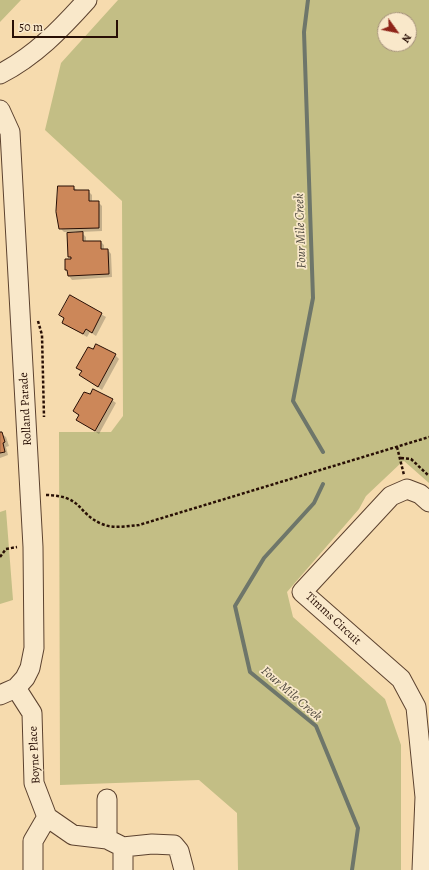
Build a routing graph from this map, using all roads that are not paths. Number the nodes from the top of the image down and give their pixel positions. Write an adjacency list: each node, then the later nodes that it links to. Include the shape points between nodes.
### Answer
1 (87, 0): 2 (street, via 39,49)
2 (0, 74)
3 (0, 110): 5 (street, Rolland Parade, via 10,132 33,547 33,659 25,678)
4 (429, 502): 6 (street, Timms Circuit, via 420,494 407,489 391,496 302,592 401,679 416,707)
5 (8, 691): 8 (street, Boyne Place, via 32,713 34,783)
6 (427, 797): 13 (street, Timms Circuit)
7 (107, 799): 9 (street)
8 (47, 817): 9 (street, via 73,835); 10 (street, via 33,841)
9 (115, 843): 11 (street); 12 (street, via 174,846 179,851)
10 (33, 870)
11 (123, 870)
12 (184, 870)
13 (422, 870)

